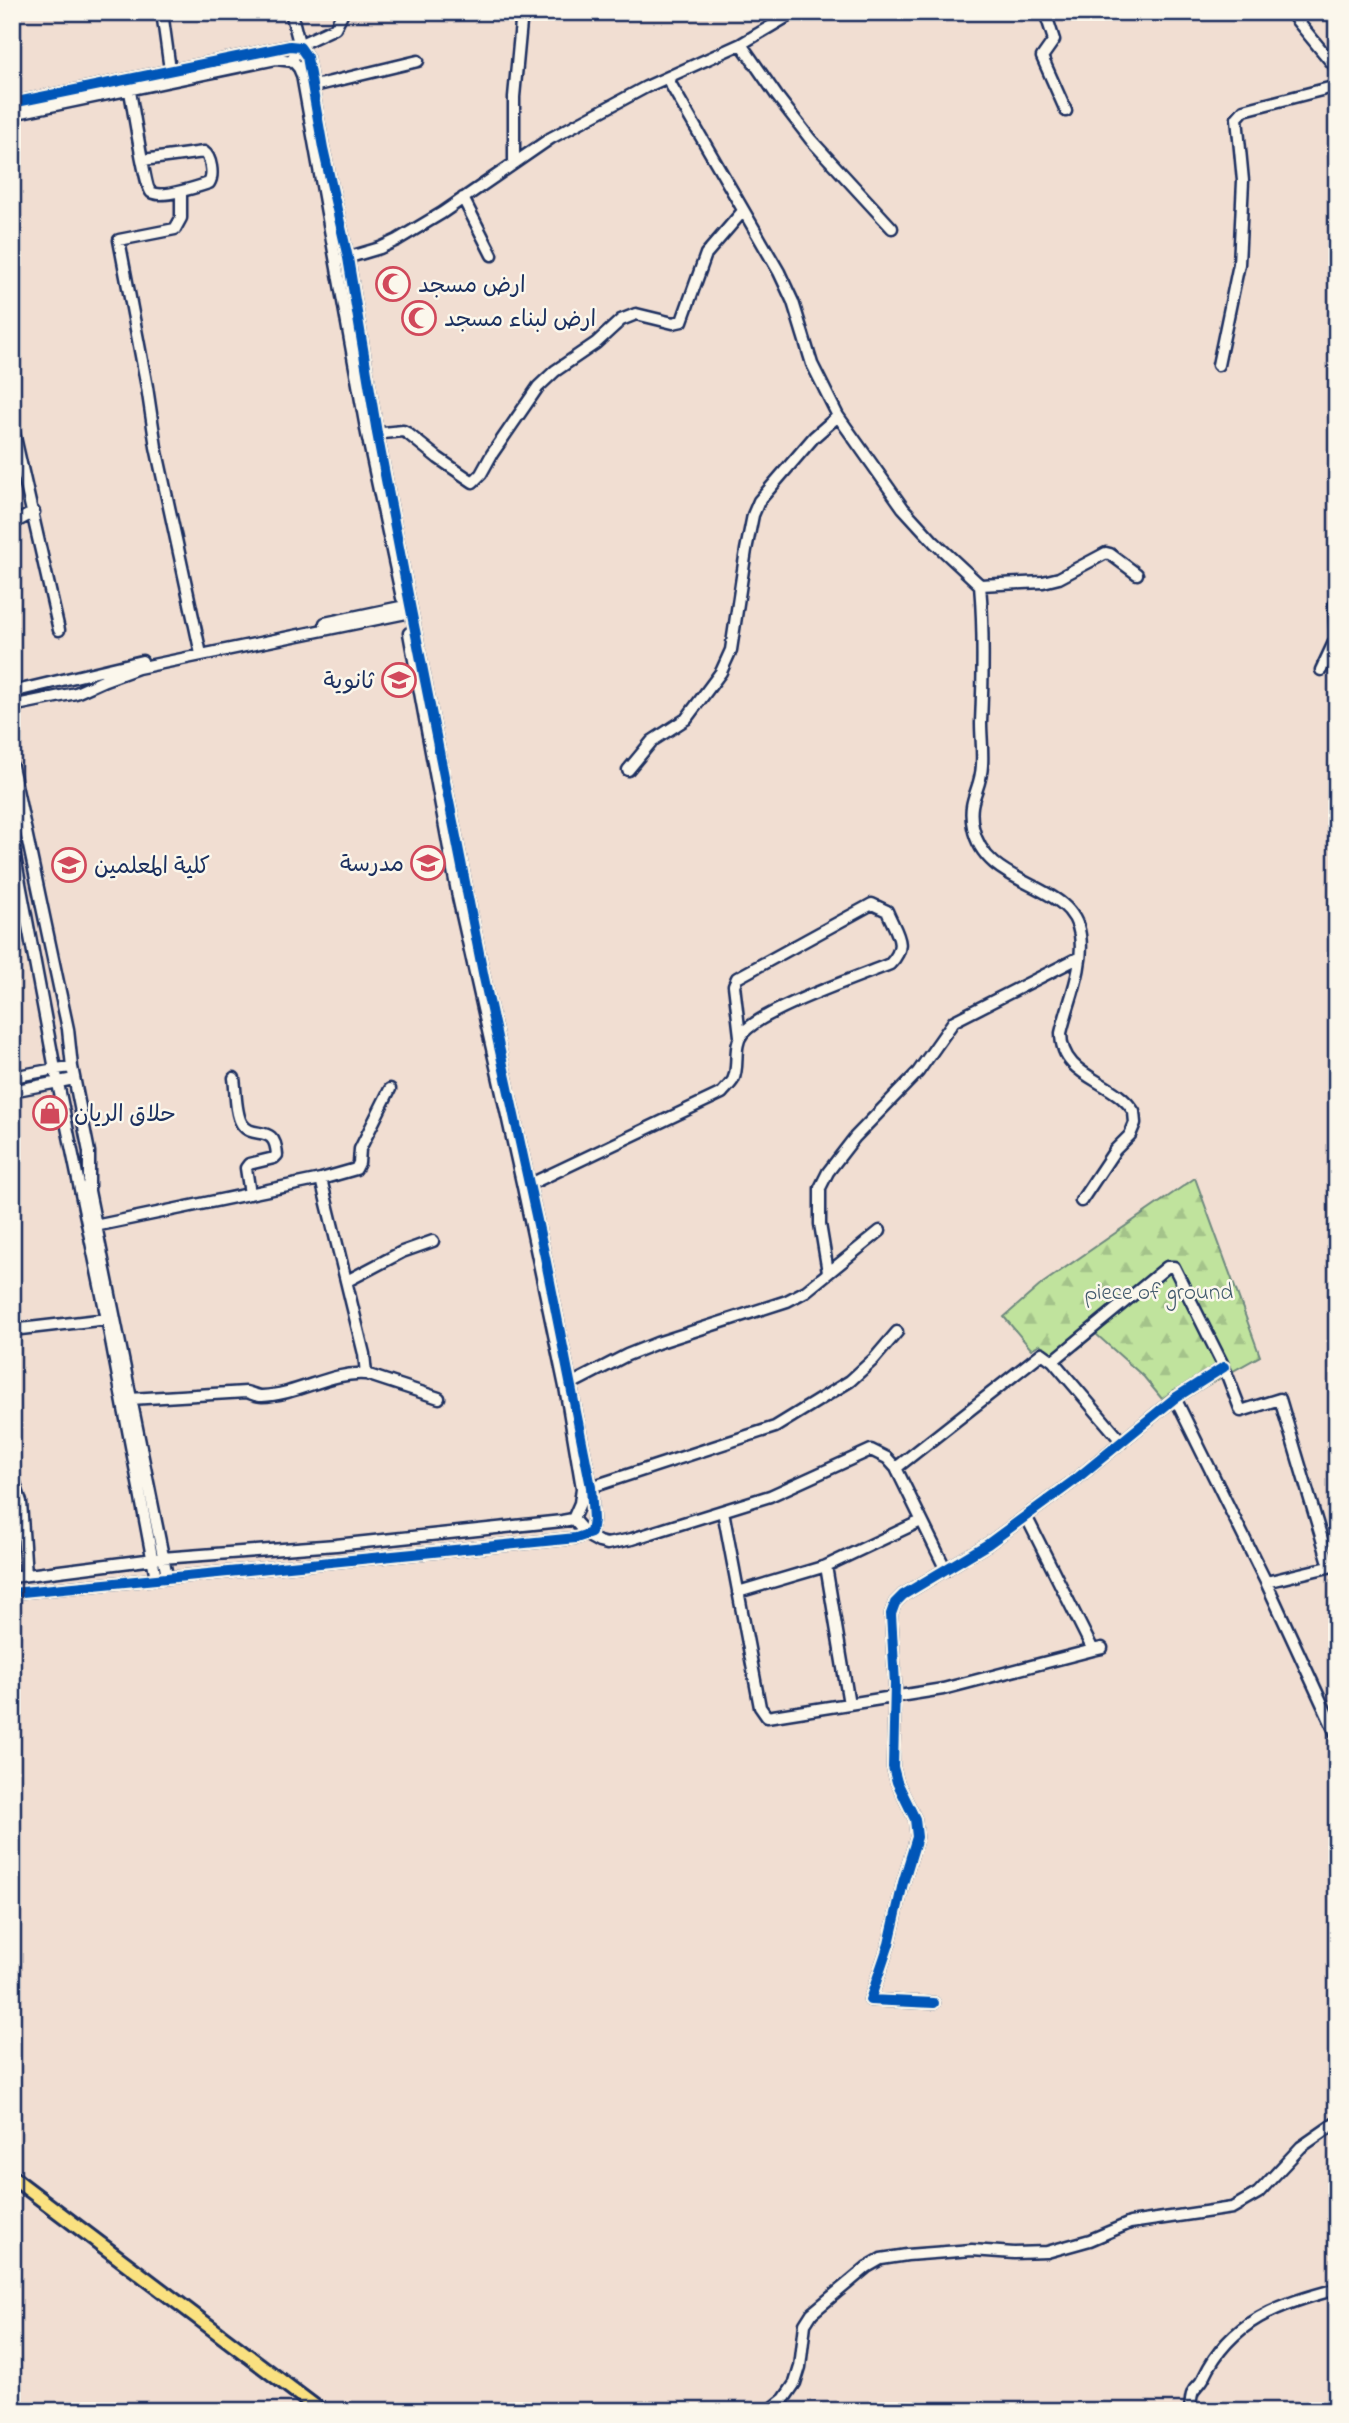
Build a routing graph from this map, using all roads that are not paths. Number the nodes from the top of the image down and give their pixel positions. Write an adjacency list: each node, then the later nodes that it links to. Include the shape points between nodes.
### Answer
1 (162, 12): 15 (street)
2 (291, 12): 11 (street)
3 (343, 12): 11 (street, via 335,27)
4 (462, 12): 5 (street)
5 (474, 12)
6 (522, 12): 24 (street)
7 (795, 12): 10 (street)
8 (1045, 12): 21 (street, via 1054,40 1042,57)
9 (1290, 12): 14 (street)
10 (741, 44): 16 (street); 28 (street, via 811,141)
11 (300, 47): 12 (street); 15 (street); 18 (street)
12 (291, 60): 15 (street); 31 (street, via 299,68 304,86)
13 (418, 61): 18 (street)
14 (1337, 69)
15 (171, 76): 17 (street)
16 (667, 78): 24 (street, via 614,103); 27 (street)
17 (129, 85): 20 (street); 22 (street); 23 (street)
18 (314, 86): 30 (street)
19 (1337, 86): 32 (street, via 1244,110 1237,118 1243,181 1239,264)
20 (12, 103)
21 (1066, 110)
22 (12, 114)
23 (144, 160): 25 (street, via 149,191); 25 (street, via 206,153 211,182)
24 (514, 162): 26 (street)
25 (181, 192): 43 (street, via 181,218 175,229 119,240 156,447)
26 (463, 198): 29 (street); 30 (street, via 397,240)
27 (743, 211): 33 (street, via 793,302 812,364); 35 (street, via 706,254 682,321 636,314 621,320 538,387 473,482 403,431)
28 (892, 228)
29 (492, 255)
30 (348, 258): 31 (street); 35 (street)
31 (336, 261): 35 (street)
32 (1218, 365)
33 (838, 416): 39 (street, via 903,508); 48 (street, via 760,501 746,550 732,650 721,672 686,719 652,741)
34 (12, 424): 36 (street)
35 (372, 434): 41 (street)
36 (34, 512): 37 (street); 42 (street)
37 (12, 524)
38 (1137, 574): 39 (street, via 1106,553 1059,579)
39 (980, 585): 50 (street, via 982,761 971,801 973,830 994,864 1070,912 1080,933)
40 (1337, 600): 44 (street, via 1336,638)
41 (407, 609): 43 (street); 61 (street)
42 (59, 631)
43 (201, 651): 45 (street); 46 (street, via 121,673 76,693)
44 (1321, 670)
45 (12, 692)
46 (12, 706)
47 (12, 766): 52 (street, via 68,1029)
48 (628, 770)
49 (12, 841): 53 (street)
50 (1080, 957): 63 (street, via 1061,1046 1069,1062 1132,1108 1135,1123); 67 (street, via 954,1021 918,1072 855,1137 820,1188)
51 (740, 1036): 51 (street, via 766,1016 890,964 901,945 887,911 872,904 737,978); 61 (street, via 733,1080 722,1093)
52 (72, 1067): 53 (street); 56 (street)
53 (55, 1069): 54 (street); 57 (street)
54 (12, 1077)
55 (234, 1078): 62 (street, via 241,1122 250,1130 268,1134 276,1145 274,1158 246,1168)
56 (74, 1080): 57 (street); 64 (street, via 89,1152)
57 (58, 1082): 59 (street); 64 (street)
58 (390, 1089): 60 (street, via 360,1149 356,1169)
59 (12, 1091)
60 (321, 1179): 62 (street); 68 (street)
61 (526, 1185): 75 (street)
62 (250, 1194): 64 (street)
63 (1081, 1201)
64 (92, 1226): 69 (street); 78 (street)
65 (880, 1231): 67 (street)
66 (433, 1241): 68 (street)
67 (828, 1272): 75 (street, via 787,1301 657,1343)
68 (347, 1281): 74 (street)
69 (107, 1319): 70 (street); 88 (street)
70 (12, 1330)
71 (897, 1332): 82 (street, via 850,1381 775,1427)
72 (1053, 1361): 73 (street, via 1170,1266); 79 (street); 80 (street, via 1042,1353)
73 (1224, 1367): 77 (street); 90 (street, via 1241,1411 1280,1399)
74 (366, 1374): 76 (street); 78 (street, via 348,1374 287,1393)
75 (568, 1385): 82 (street); 85 (street, via 582,1488)
76 (439, 1398)
77 (1175, 1398): 79 (street); 95 (street)
78 (130, 1399): 88 (street)
79 (1122, 1441): 84 (street)
80 (895, 1468): 83 (street, via 871,1450 770,1496); 86 (street)
81 (12, 1474): 92 (street, via 21,1502)
82 (592, 1487): 87 (street, via 593,1528)
83 (723, 1511): 87 (street, via 607,1544); 96 (street)
84 (1026, 1516): 91 (street); 98 (street, via 1098,1649 943,1689)
85 (573, 1519): 87 (street); 88 (street)
86 (921, 1521): 89 (street); 91 (street)
87 (588, 1536): 94 (street)
88 (157, 1559): 92 (street); 94 (street)
89 (826, 1566): 96 (street); 99 (street)
90 (1334, 1566): 95 (street)
91 (946, 1570): 98 (street, via 895,1603 891,1614)
92 (26, 1575): 93 (street)
93 (12, 1577)
94 (162, 1577): 97 (street)
95 (1265, 1582): 100 (street)
96 (738, 1591): 99 (street, via 763,1714 771,1718)
97 (12, 1593)
98 (895, 1696): 99 (street); 101 (street, via 895,1775 915,1819 917,1837 870,2000)
99 (849, 1704)
100 (1337, 1736)
101 (934, 2003)
102 (1337, 2122): 106 (street, via 1301,2147 1258,2193 1231,2208 1130,2223 1047,2252 972,2250 881,2259 812,2313 805,2324 795,2383)
103 (12, 2177): 105 (main road)
104 (1337, 2289): 107 (street, via 1272,2310 1234,2334 1192,2392)
105 (321, 2411)
106 (769, 2411)
107 (1190, 2411)

